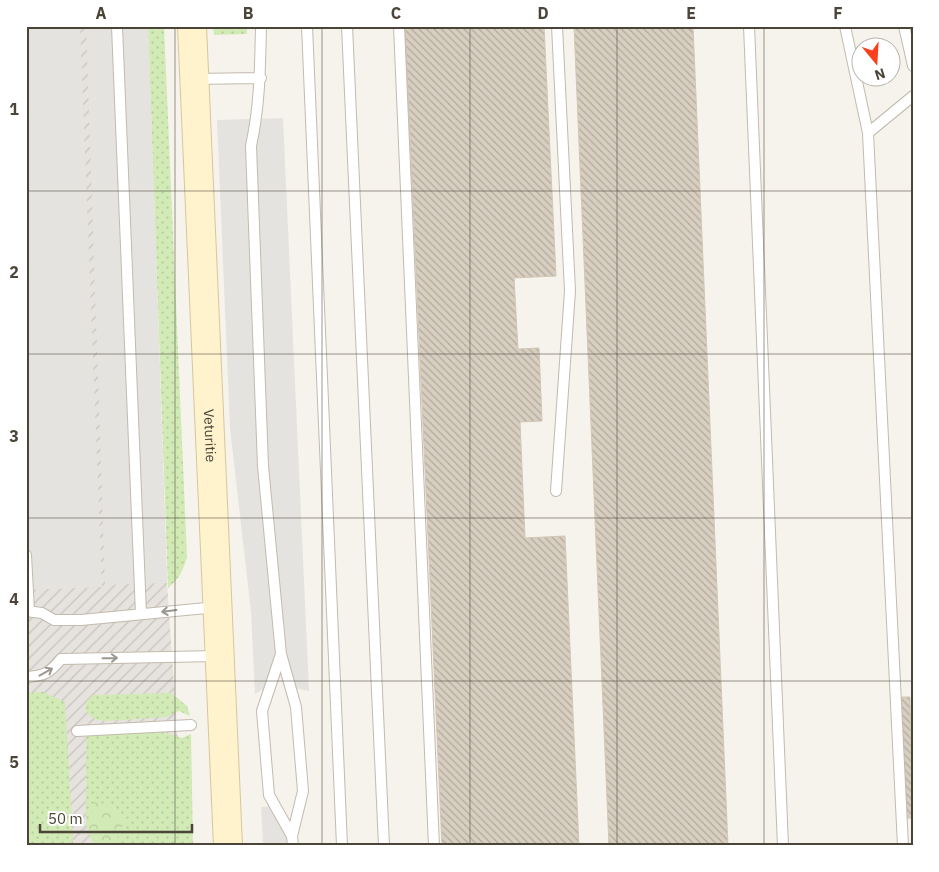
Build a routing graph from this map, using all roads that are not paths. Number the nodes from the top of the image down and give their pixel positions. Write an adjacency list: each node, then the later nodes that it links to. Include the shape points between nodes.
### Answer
1 (117, 26): 20 (lane)
2 (192, 26): 13 (main road, Veturitie)
3 (261, 26): 12 (lane)
4 (307, 26): 28 (lane)
5 (347, 26): 29 (lane)
6 (399, 26): 30 (lane)
7 (557, 26): 16 (lane, via 570,292)
8 (749, 26): 31 (lane)
9 (845, 26): 15 (lane)
10 (904, 26): 11 (lane)
11 (913, 66)
12 (261, 78): 13 (lane); 21 (lane, via 251,146 263,466)
13 (194, 79): 18 (main road, Veturitie)
14 (913, 96): 15 (lane)
15 (868, 133): 32 (lane)
16 (556, 491)
17 (26, 555): 19 (lane)
18 (218, 607): 20 (lane, one-way to 20); 22 (main road, Veturitie)
19 (27, 611): 20 (lane, via 42,613 54,620)
20 (141, 614)
21 (281, 654): 26 (lane, via 296,707 302,791); 26 (lane, via 262,711 269,795)
22 (219, 656): 23 (lane, one-way to 22, via 52,670 61,659); 27 (main road, Veturitie)
23 (26, 678)
24 (191, 725): 25 (lane)
25 (77, 731)
26 (293, 841)
27 (228, 846)
28 (342, 846)
29 (384, 846)
30 (434, 846)
31 (783, 846)
32 (903, 846)

